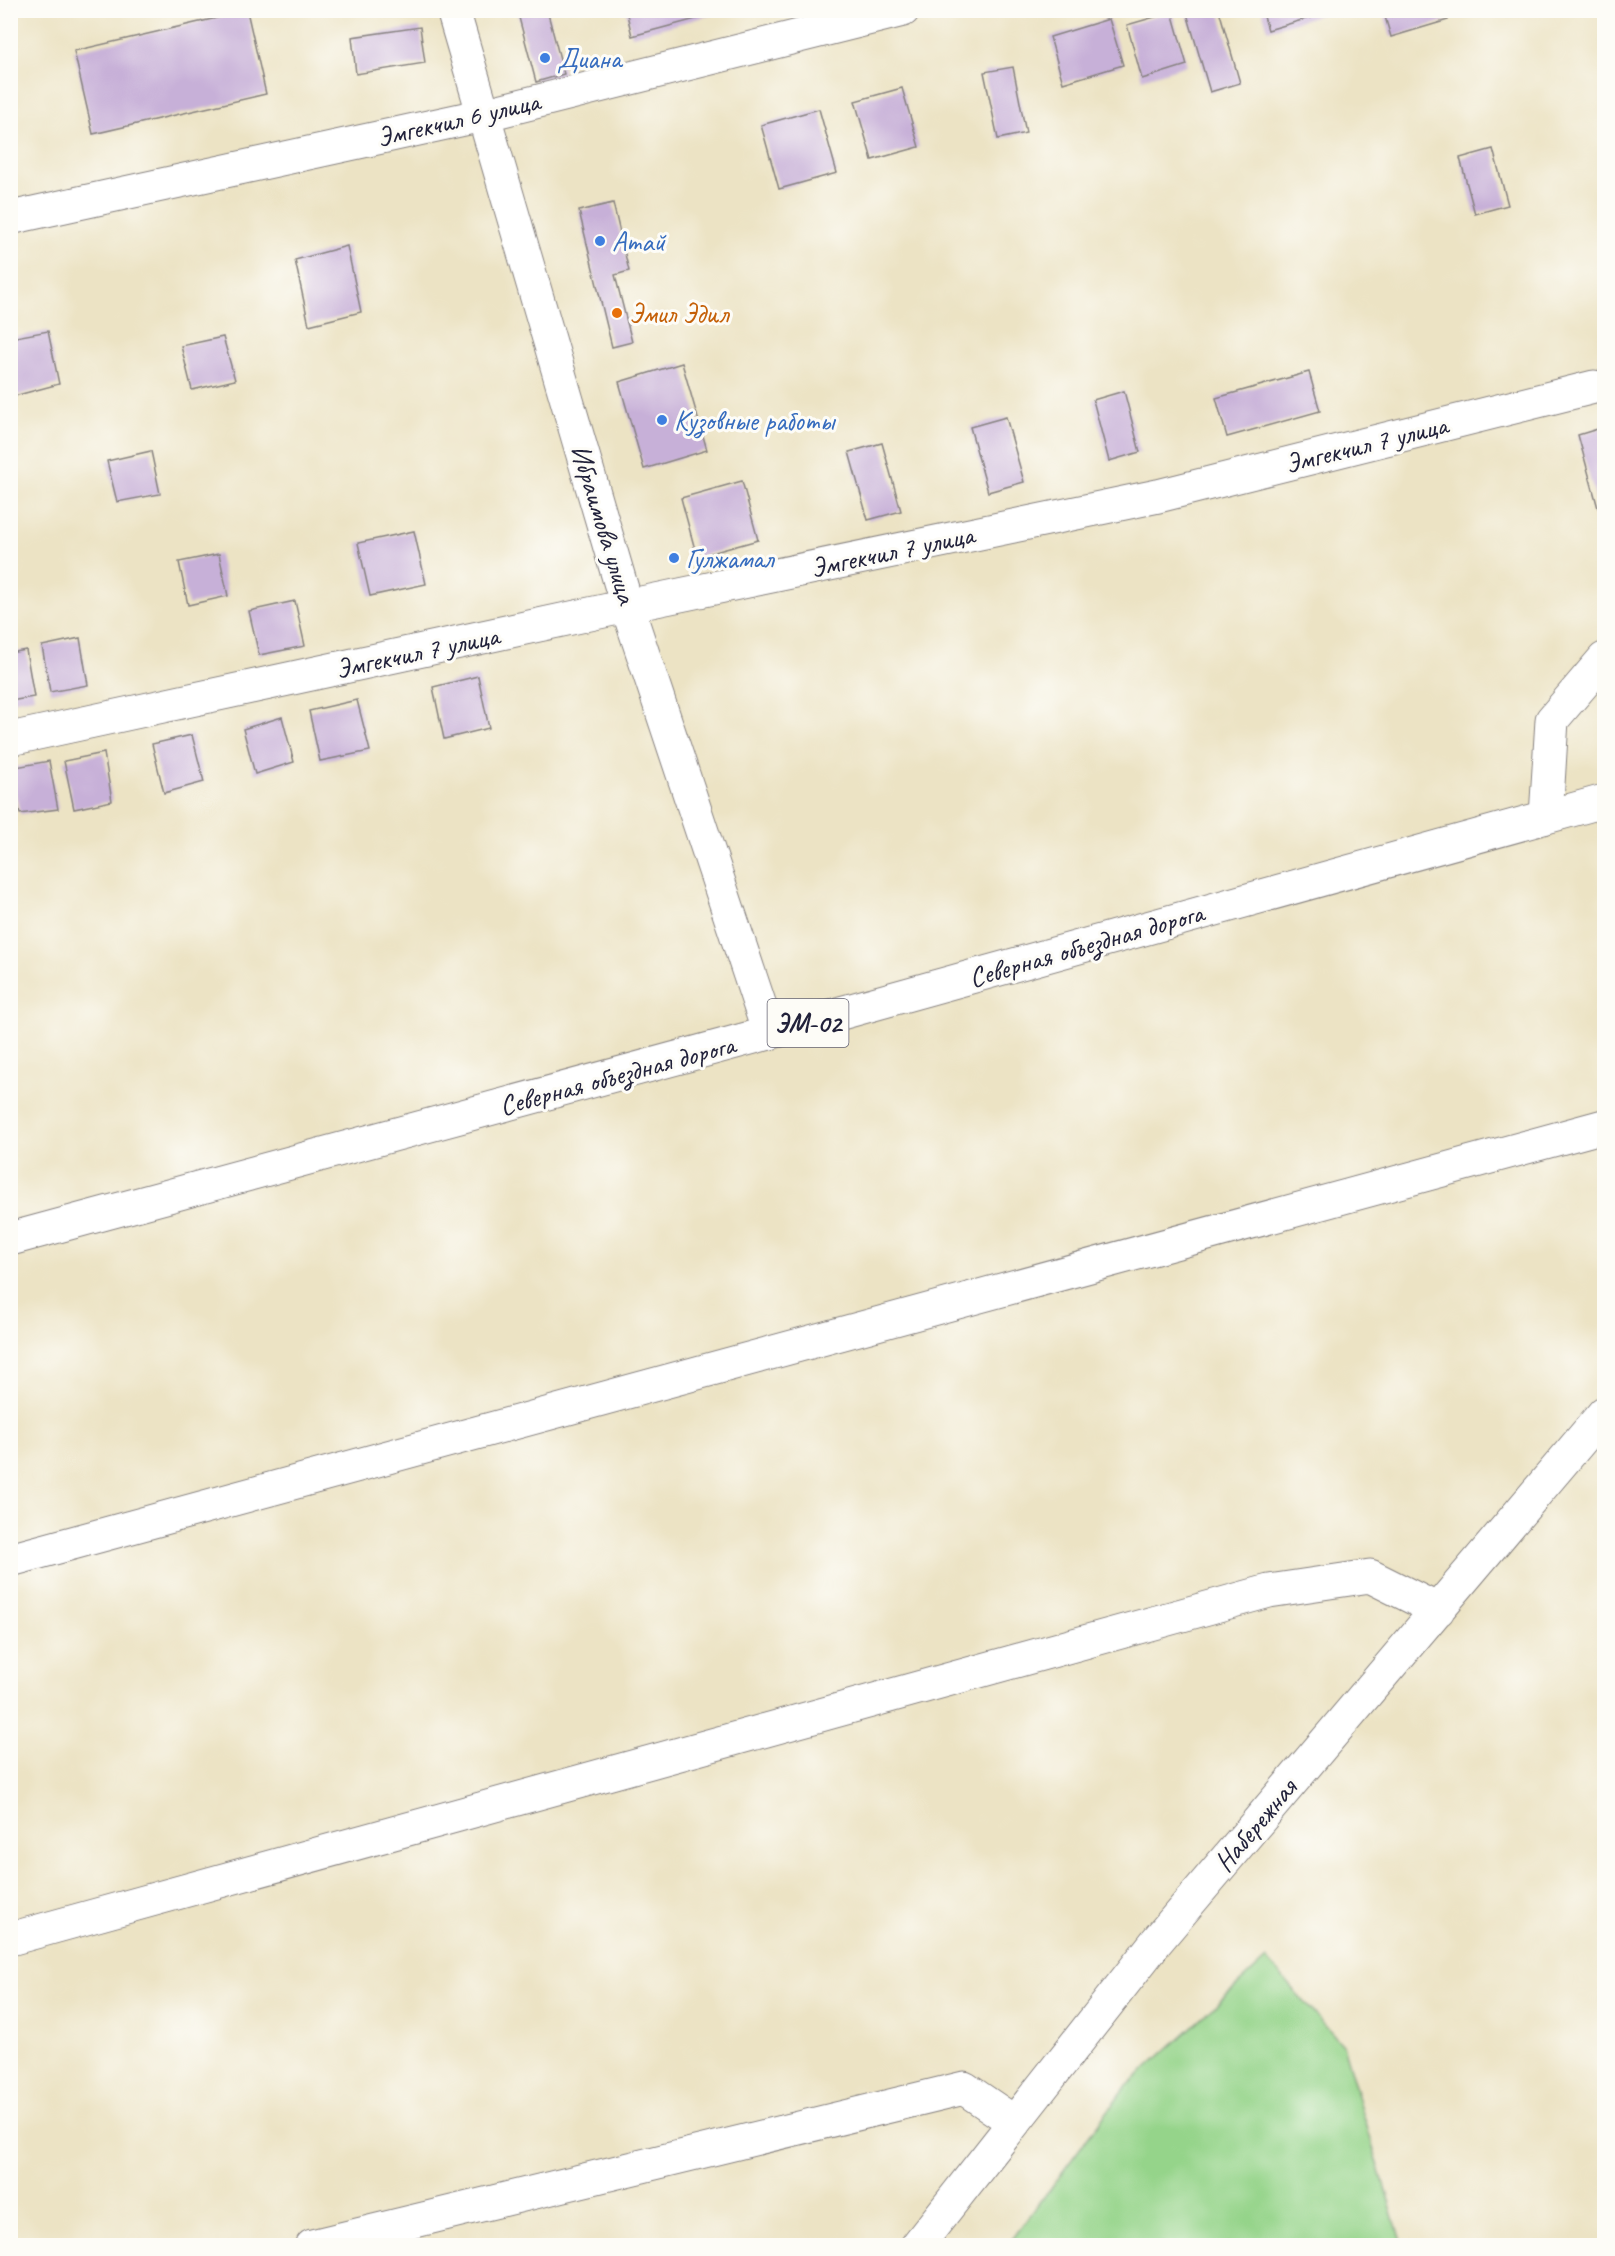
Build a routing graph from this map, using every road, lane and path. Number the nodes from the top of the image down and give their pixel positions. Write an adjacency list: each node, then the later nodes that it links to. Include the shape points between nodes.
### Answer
1 (453, 10): 3 (main road, Ибраимова улица)
2 (903, 10): 3 (main road, Эмгекчил 6 улица)
3 (483, 115): 4 (main road, Эмгекчил 6 улица); 6 (main road, Ибраимова улица)
4 (10, 218)
5 (1594, 387): 6 (main road, Эмгекчил 7 улица, via 1158,496)
6 (627, 606): 8 (main road, Эмгекчил 7 улица); 11 (main road, Ибраимова улица)
7 (1605, 659): 10 (main road, via 1552,720)
8 (10, 739)
9 (1605, 801): 10 (main road, Северная объездная дорога / ЭМ-02)
10 (1546, 817): 11 (main road, Северная объездная дорога / ЭМ-02)
11 (769, 1034): 13 (main road, Северная объездная дорога / ЭМ-02)
12 (1605, 1126): 15 (main road)
13 (10, 1239)
14 (1605, 1413): 16 (main road, Набережная)
15 (10, 1560)
16 (1437, 1610): 17 (main road, via 1370,1576 1269,1591); 18 (main road, Набережная, via 1156,1942)
17 (10, 1939)
18 (1014, 2122): 19 (main road, via 964,2088); 20 (main road, Набережная)
19 (312, 2246)
20 (917, 2246)

